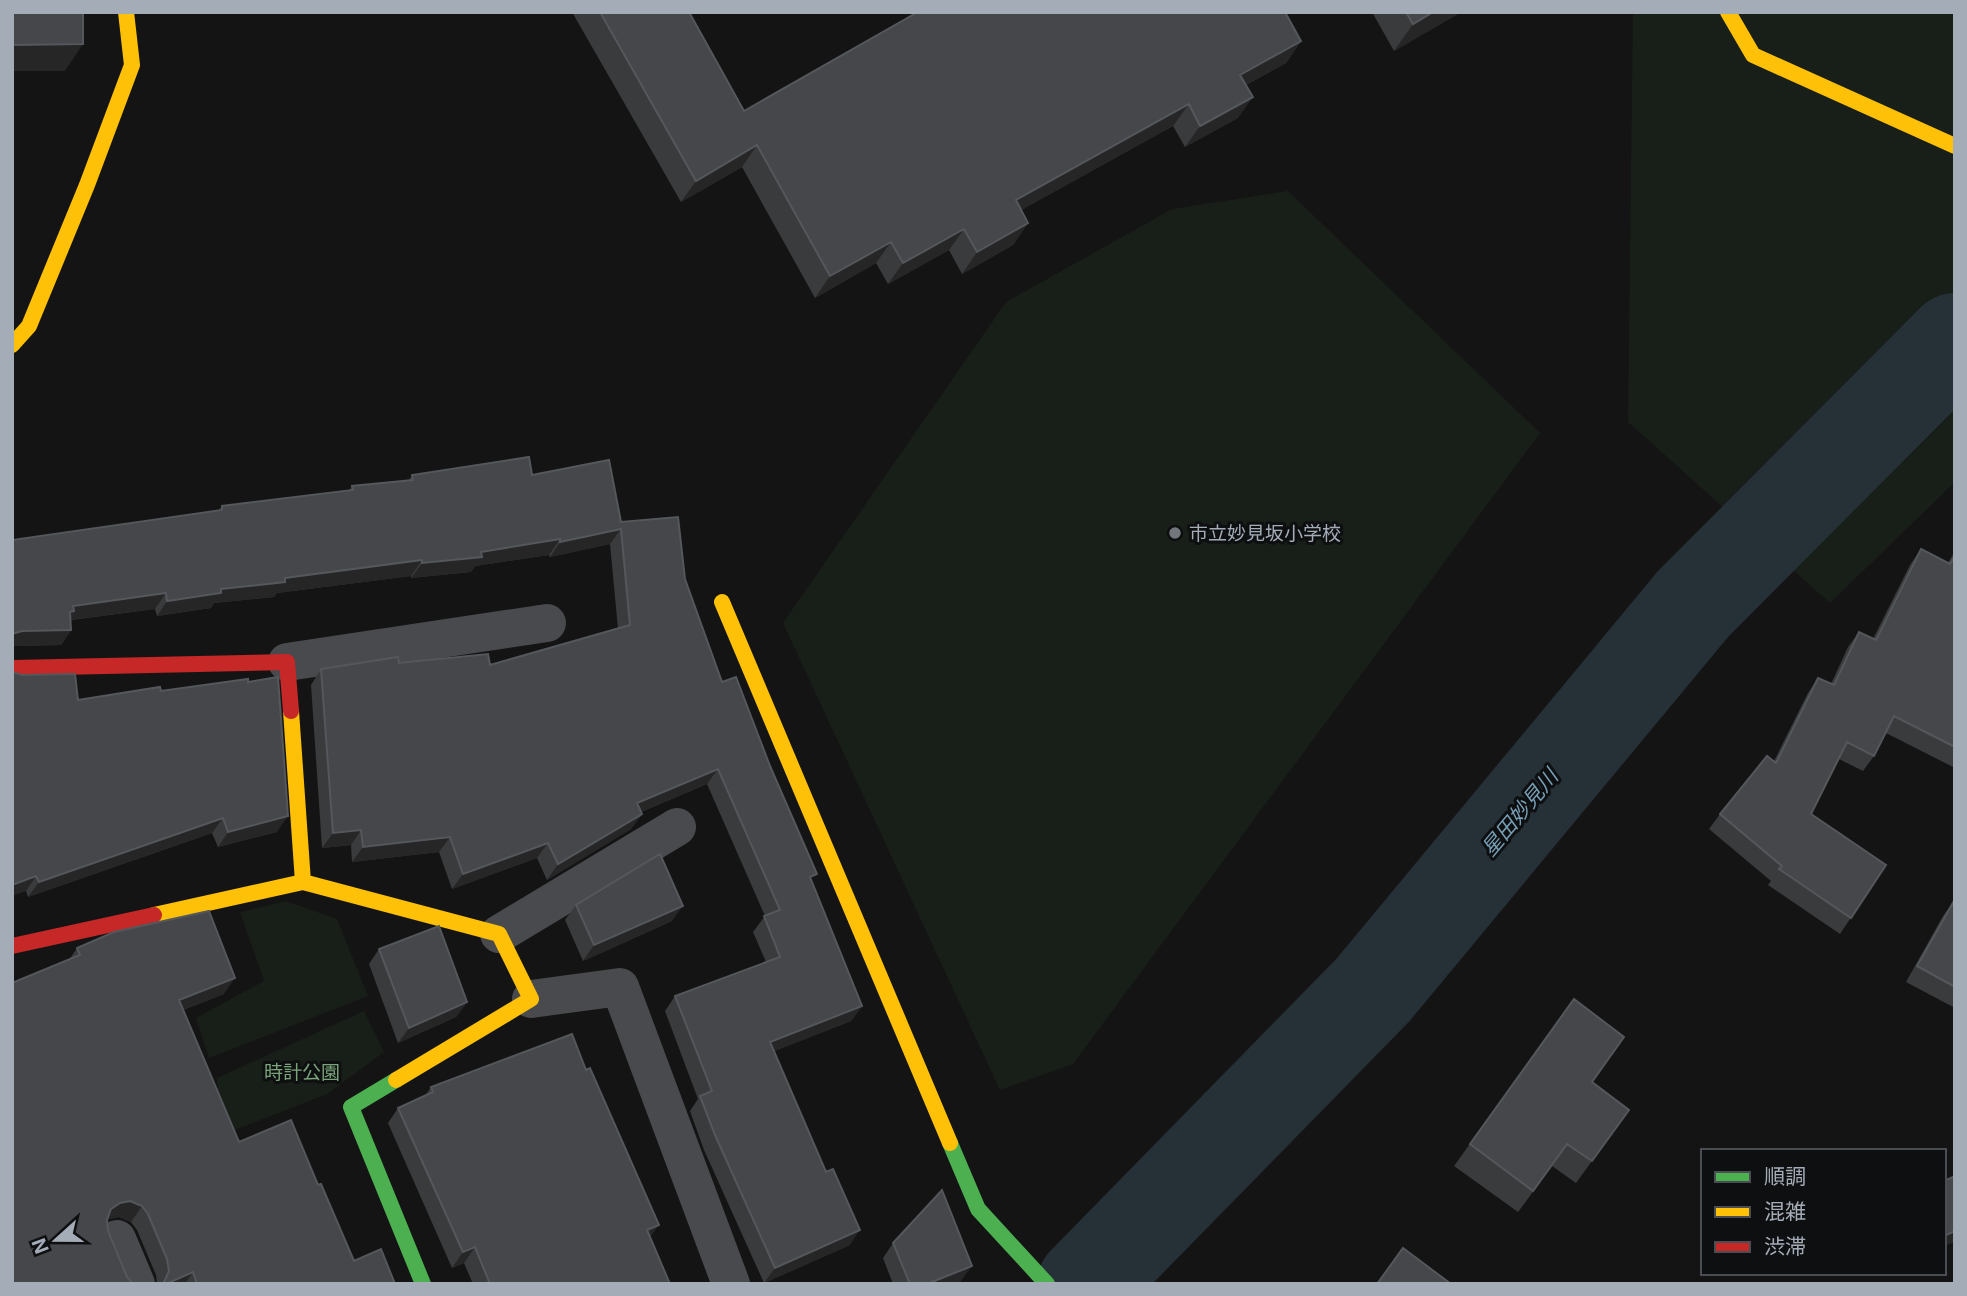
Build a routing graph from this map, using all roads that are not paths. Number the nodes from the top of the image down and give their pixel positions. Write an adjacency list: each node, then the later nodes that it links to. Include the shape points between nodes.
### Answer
1 (126, 12): 4 (street, via 132,65 29,326)
2 (1728, 12): 3 (street, via 1753,55)
3 (1955, 145)
4 (12, 345)
5 (722, 601): 18 (street, via 978,1209)
6 (547, 623): 7 (street)
7 (287, 662): 8 (street); 10 (street)
8 (12, 668)
9 (677, 827): 11 (street)
10 (303, 882): 11 (street); 12 (street)
11 (499, 934): 13 (street)
12 (12, 946)
13 (531, 999): 16 (street, via 351,1107); 17 (street, via 620,987)
14 (117, 1239): 15 (street)
15 (136, 1284)
16 (423, 1284)
17 (731, 1284)
18 (1047, 1284)

